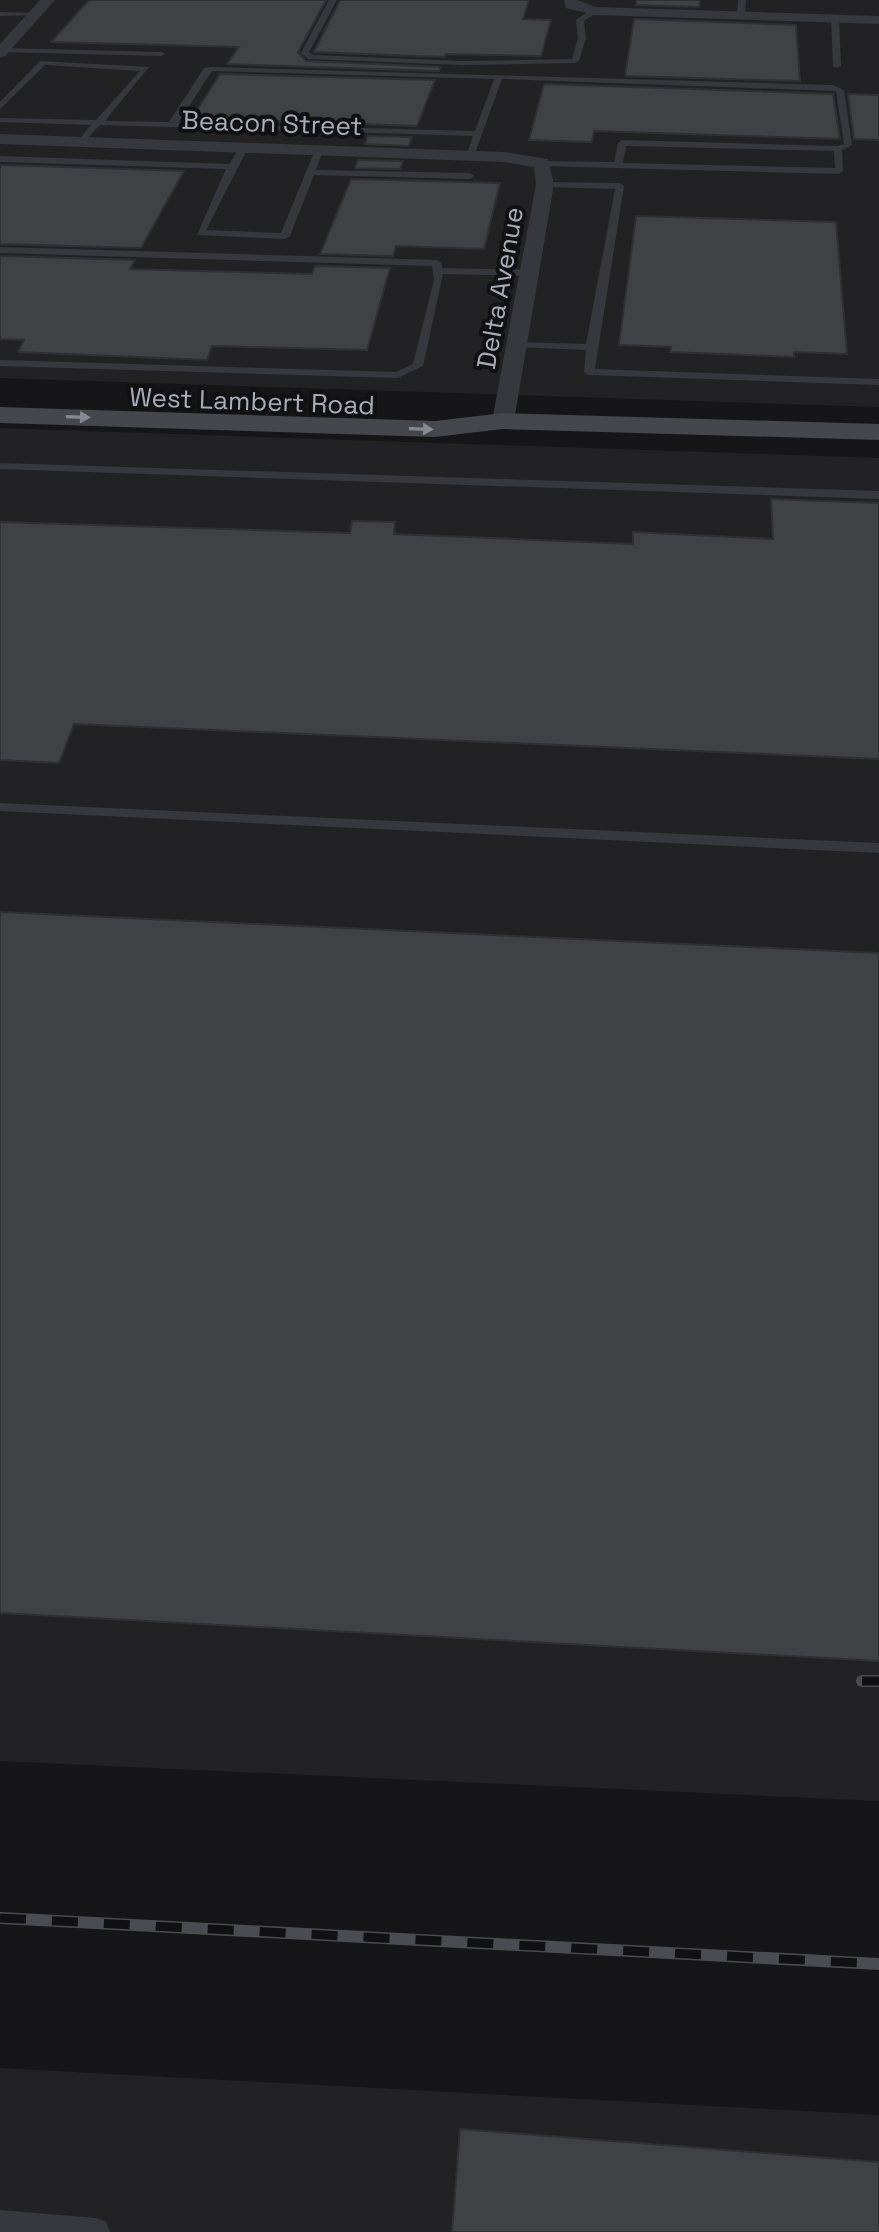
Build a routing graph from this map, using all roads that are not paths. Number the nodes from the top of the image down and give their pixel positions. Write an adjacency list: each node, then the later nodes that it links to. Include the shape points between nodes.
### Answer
1 (48, 0): 7 (street)
2 (333, 0): 5 (lane, via 309,42 305,53 311,57 575,61 582,38 580,20)
3 (571, 0): 5 (street, via 571,5)
4 (741, 8): 5 (street); 8 (street)
5 (595, 11)
6 (0, 14): 7 (lane)
7 (35, 15): 11 (street)
8 (835, 18): 9 (street); 14 (lane)
9 (879, 20)
10 (54, 51): 11 (lane); 12 (lane); 13 (lane)
11 (2, 52)
12 (161, 54)
13 (43, 63): 16 (lane); 18 (lane, via 146,69)
14 (837, 66)
15 (499, 77): 19 (lane, via 212,69); 20 (lane); 24 (lane, via 833,87 840,90 848,145)
16 (0, 107)
17 (0, 120): 18 (lane)
18 (98, 123): 19 (lane); 22 (lane)
19 (172, 125): 20 (lane)
20 (478, 134): 26 (lane)
21 (0, 139): 22 (street, Beacon Street)
22 (81, 142): 23 (street, Beacon Street)
23 (244, 148): 25 (street, Beacon Street); 29 (lane)
24 (838, 149): 28 (lane, via 622,143); 28 (lane, via 839,171)
25 (319, 150): 26 (street, Beacon Street); 30 (lane)
26 (470, 156): 31 (street, Beacon Street)
27 (0, 159): 29 (lane)
28 (618, 165): 31 (lane)
29 (232, 167): 30 (lane, via 200,233 285,236)
30 (310, 172): 32 (lane)
31 (543, 174): 35 (street, Delta Avenue); 37 (lane, via 620,186)
32 (470, 176)
33 (0, 250): 34 (lane, via 437,263)
34 (438, 271): 35 (lane); 38 (lane, via 418,366 398,375)
35 (529, 273): 36 (street, Delta Avenue)
36 (517, 345): 37 (lane); 42 (street, Delta Avenue)
37 (591, 347): 39 (lane, via 589,372)
38 (0, 363)
39 (879, 382)
40 (0, 392): 42 (main road, West Lambert Road, via 443,407)
41 (0, 415): 42 (main road, West Lambert Road, one-way to 42, via 435,429)
42 (503, 421): 43 (main road, West Lambert Road)
43 (879, 432)
44 (0, 466): 45 (lane)
45 (879, 495)
46 (0, 807): 47 (lane)
47 (879, 848)
48 (0, 2224): 49 (lane)
49 (96, 2232)

